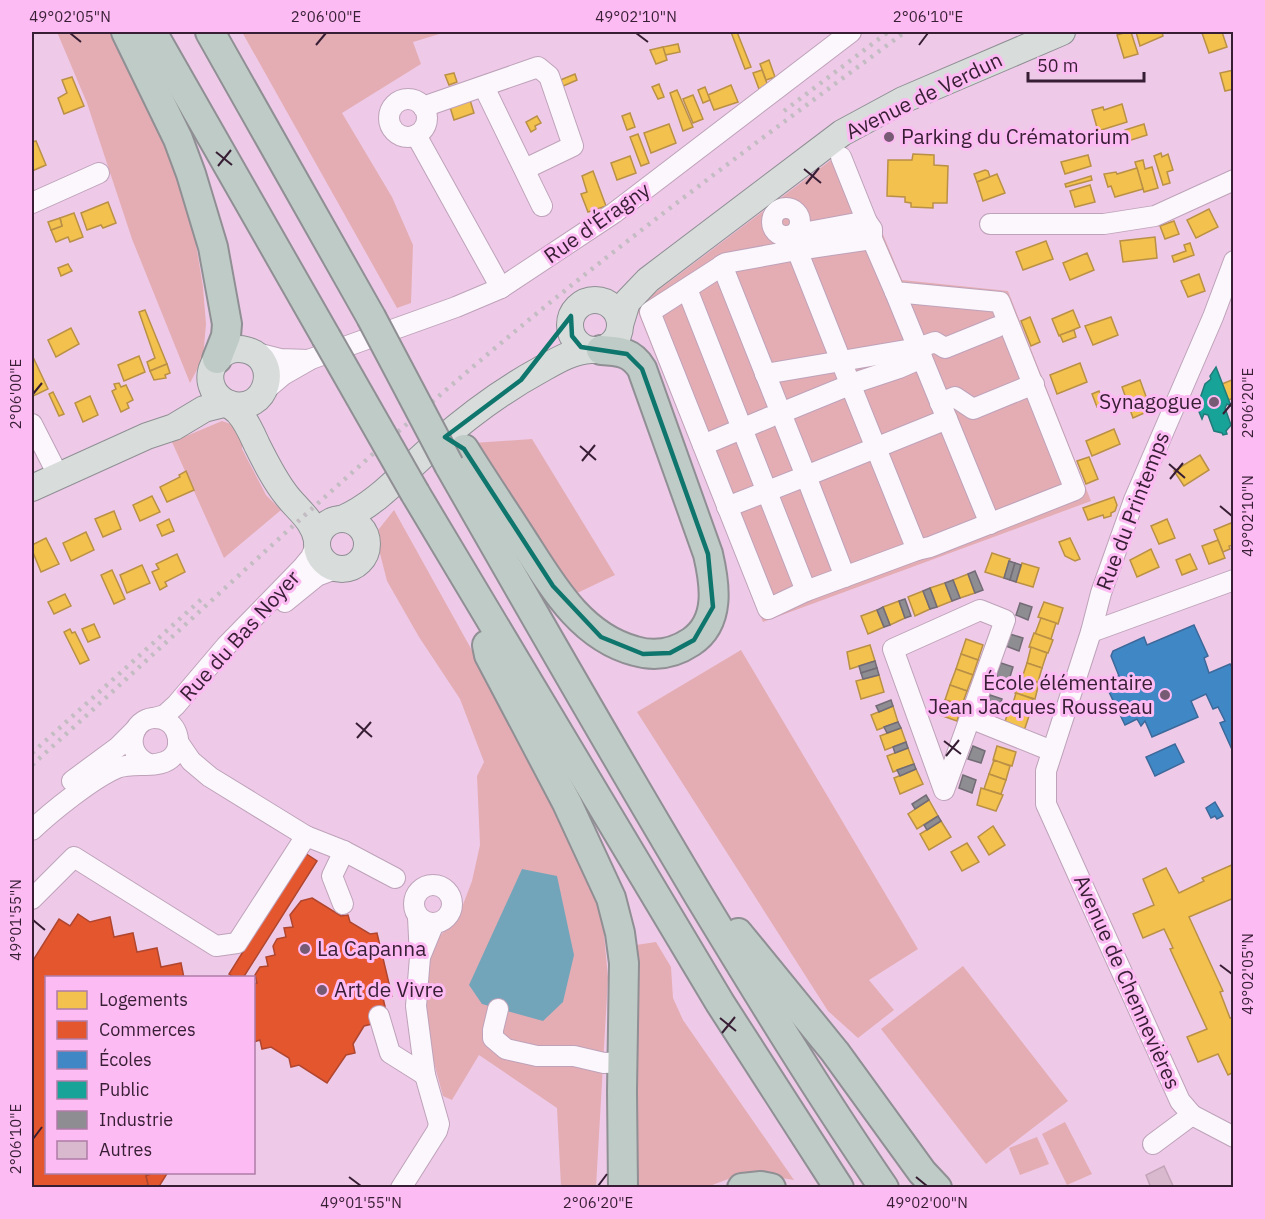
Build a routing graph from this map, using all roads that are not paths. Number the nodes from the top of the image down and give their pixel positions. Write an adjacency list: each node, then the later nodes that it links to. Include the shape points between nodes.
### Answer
1 (126, 32): 34 (highway, via 178,139 213,247 227,324)
2 (152, 32): 29 (highway)
3 (210, 32): 48 (highway, bridge, via 429,426)
4 (851, 32): 22 (street, Rue d'Éragny, via 614,213)
5 (1062, 32): 13 (main road, Avenue de Verdun, via 842,133)
6 (483, 87): 7 (street); 10 (street); 10 (street, via 538,67 549,76 573,146)
7 (423, 107): 8 (street, via 427,120 422,132); 8 (street, via 414,100 401,100 389,113 393,131 404,137)
8 (416, 135): 22 (street)
9 (841, 157): 17 (street)
10 (525, 169): 15 (street)
11 (99, 173): 14 (street)
12 (1233, 180): 16 (street, via 1155,216 1104,224)
13 (772, 201): 18 (street, via 795,211 801,221); 21 (main road, Avenue de Verdun)
14 (32, 203)
15 (542, 206)
16 (990, 224)
17 (869, 231): 18 (street); 24 (street)
18 (797, 241): 20 (street); 33 (street)
19 (1233, 261): 65 (street, Rue du Printemps, via 1134,500)
20 (722, 265): 23 (street); 35 (street)
21 (648, 280): 25 (main road, Avenue de Verdun); 27 (main road, Avenue de Verdun, via 627,302)
22 (501, 288): 29 (street, Rue d'Éragny, via 456,307)
23 (687, 289): 44 (street); 46 (street, via 650,312)
24 (895, 292): 32 (street); 37 (street, via 1000,302)
25 (594, 300): 26 (main road, via 580,304); 27 (main road, via 612,307)
26 (571, 316): 30 (main road, via 574,340 581,347); 36 (main road)
27 (620, 325): 30 (main road, via 614,343)
28 (998, 327): 32 (street, via 945,348 935,342)
29 (319, 348): 31 (street, Rue d'Éragny, via 280,359); 39 (street, Rue d'Éragny); 51 (highway, bridge)
30 (596, 350): 36 (main road, via 573,354); 48 (highway, via 627,354 642,369 708,554 714,581 713,607 709,620 694,640 681,649 643,654 601,637 553,586)
31 (249, 351): 34 (main road, via 230,350); 39 (main road, via 266,368)
32 (920, 353): 33 (street); 38 (street, via 899,368); 41 (street)
33 (841, 361): 35 (street); 38 (street)
34 (215, 362): 40 (main road, via 210,377 213,389); 45 (main road, via 188,402)
35 (765, 374): 42 (street)
36 (521, 380): 51 (main road, via 435,445)
37 (1034, 384): 41 (street, via 973,409 955,397); 56 (street, via 1075,490)
38 (852, 385): 42 (street); 47 (street)
39 (263, 391): 40 (main road, via 249,404); 55 (main road, via 263,422 286,474 317,508)
40 (229, 404): 45 (main road, via 207,408 182,424); 57 (main road, via 244,419 286,495 313,525)
41 (944, 411): 47 (street); 56 (street)
42 (775, 415): 44 (street); 50 (street)
43 (32, 424): 49 (street)
44 (742, 429): 46 (street); 53 (street)
45 (147, 436): 49 (main road)
46 (703, 445): 54 (street)
47 (876, 448): 50 (street); 59 (street)
48 (457, 457): 79 (highway, via 568,674)
49 (58, 475): 52 (main road)
50 (806, 476): 53 (street); 61 (street)
51 (407, 486): 55 (main road); 58 (main road, via 372,523); 62 (highway)
52 (32, 488)
53 (767, 492): 54 (street); 64 (street)
54 (727, 507): 64 (street, via 768,609)
55 (340, 519): 57 (main road, via 324,526); 58 (main road, via 359,526)
56 (990, 524): 59 (street)
57 (317, 542): 60 (main road, via 322,559); 66 (street, Rue du Bas Noyer, via 302,568 226,646 176,705 165,715)
58 (366, 543): 60 (main road, via 358,562)
59 (918, 550): 61 (street)
60 (338, 568): 69 (street, Rue du Bas Noyer, via 310,581 241,642 188,709)
61 (845, 577): 64 (street)
62 (466, 580): 87 (highway, via 489,655 567,803 611,898 624,963); 98 (highway, via 720,1003)
63 (1233, 580): 65 (street)
64 (806, 591)
65 (1091, 632): 70 (street, Rue du Printemps)
66 (154, 718): 68 (street); 69 (street, via 171,724)
67 (970, 718): 67 (street, via 1005,620 980,610 893,649 944,790); 70 (street)
68 (135, 730): 71 (street, via 135,752 139,758); 75 (street)
69 (178, 740): 71 (street, via 173,756); 72 (street, via 184,753)
70 (1052, 751): 73 (street, Rue du Printemps, via 1046,771)
71 (155, 764): 72 (street, via 188,767); 74 (street, via 133,764 111,771)
72 (204, 773): 76 (street)
73 (1047, 804): 90 (street, Avenue de Chennevières, via 1180,1101)
74 (59, 808): 75 (street); 77 (street)
75 (33, 819)
76 (306, 836): 78 (street); 82 (street, via 237,943 216,946 74,857)
77 (32, 842)
78 (344, 851): 80 (street); 83 (street, via 332,876)
79 (674, 854): 99 (highway); 100 (highway, via 835,1052)
80 (395, 878): 81 (street); 84 (street)
81 (429, 885): 84 (street, via 419,890); 84 (street, via 446,890 452,901 450,914 440,922)
82 (32, 899)
83 (343, 904)
84 (422, 913): 88 (street, via 416,1006)
85 (498, 1009): 87 (street, via 494,1038 506,1049 537,1056)
86 (379, 1016): 88 (street, via 390,1053)
87 (623, 1062): 89 (highway)
88 (425, 1075): 93 (street, via 439,1124)
89 (622, 1113): 94 (highway); 95 (highway)
90 (1192, 1115): 91 (street, Avenue de Chennevières); 92 (street)
91 (1233, 1137)
92 (1153, 1144)
93 (401, 1188)
94 (605, 1188)
95 (623, 1188)
96 (742, 1188): 97 (highway)
97 (771, 1188)
98 (839, 1188)
99 (884, 1188)
100 (937, 1188)

